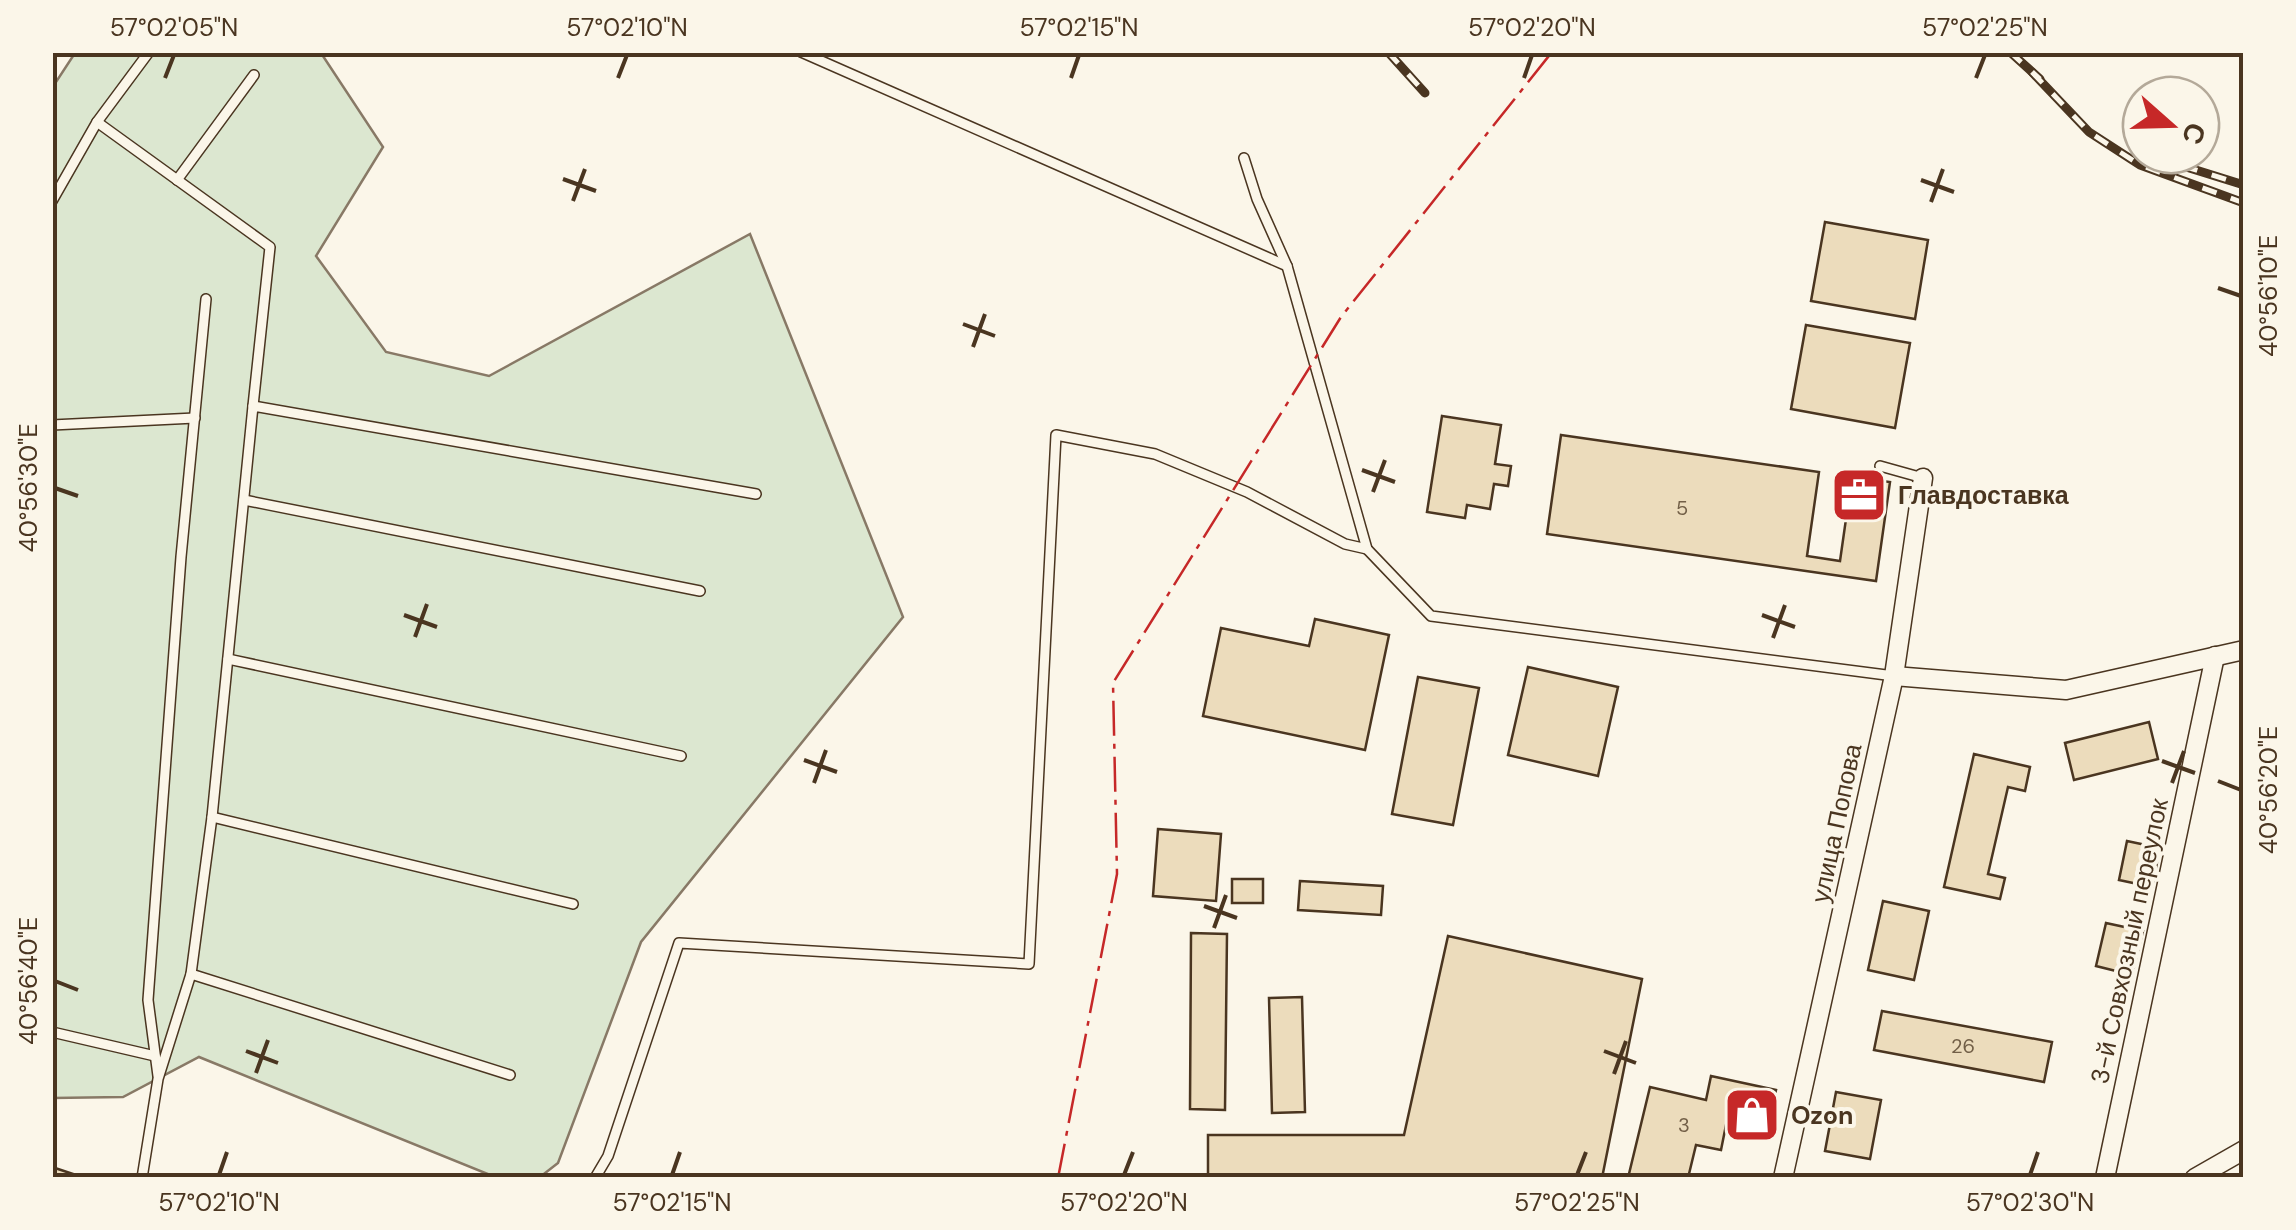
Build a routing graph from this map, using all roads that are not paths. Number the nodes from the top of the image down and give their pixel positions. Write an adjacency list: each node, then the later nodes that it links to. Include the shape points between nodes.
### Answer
1 (150, 52): 4 (lane)
2 (802, 52): 8 (lane)
3 (254, 75): 6 (lane)
4 (97, 122): 6 (lane); 7 (lane)
5 (1244, 158): 8 (lane)
6 (177, 180): 10 (lane, via 270,247)
7 (52, 201)
8 (1287, 266): 17 (lane)
9 (206, 299): 11 (lane)
10 (254, 406): 15 (lane); 16 (lane)
11 (195, 418): 12 (lane); 28 (lane, via 148,1000)
12 (52, 425)
13 (1880, 466): 14 (lane)
14 (1923, 478): 22 (street, улица Попова)
15 (756, 494)
16 (244, 500): 18 (lane); 21 (lane)
17 (1366, 549): 22 (lane, via 1431,616); 33 (lane, via 1156,454 1056,435 1029,964 679,943)
18 (700, 592)
19 (2244, 650): 20 (street)
20 (2215, 656): 22 (street, via 2066,690); 35 (street, 3-й Совхозный переулок)
21 (228, 658): 23 (lane); 24 (lane)
22 (1894, 676): 34 (street, улица Попова)
23 (681, 756)
24 (212, 817): 25 (lane); 26 (lane)
25 (574, 904)
26 (191, 974): 29 (lane); 30 (lane)
27 (52, 1032): 28 (lane)
28 (155, 1056): 30 (lane)
29 (510, 1075)
30 (158, 1079): 32 (lane)
31 (2244, 1150): 36 (street)
32 (142, 1178)
33 (595, 1178)
34 (1783, 1178)
35 (2105, 1178)
36 (2195, 1178)

